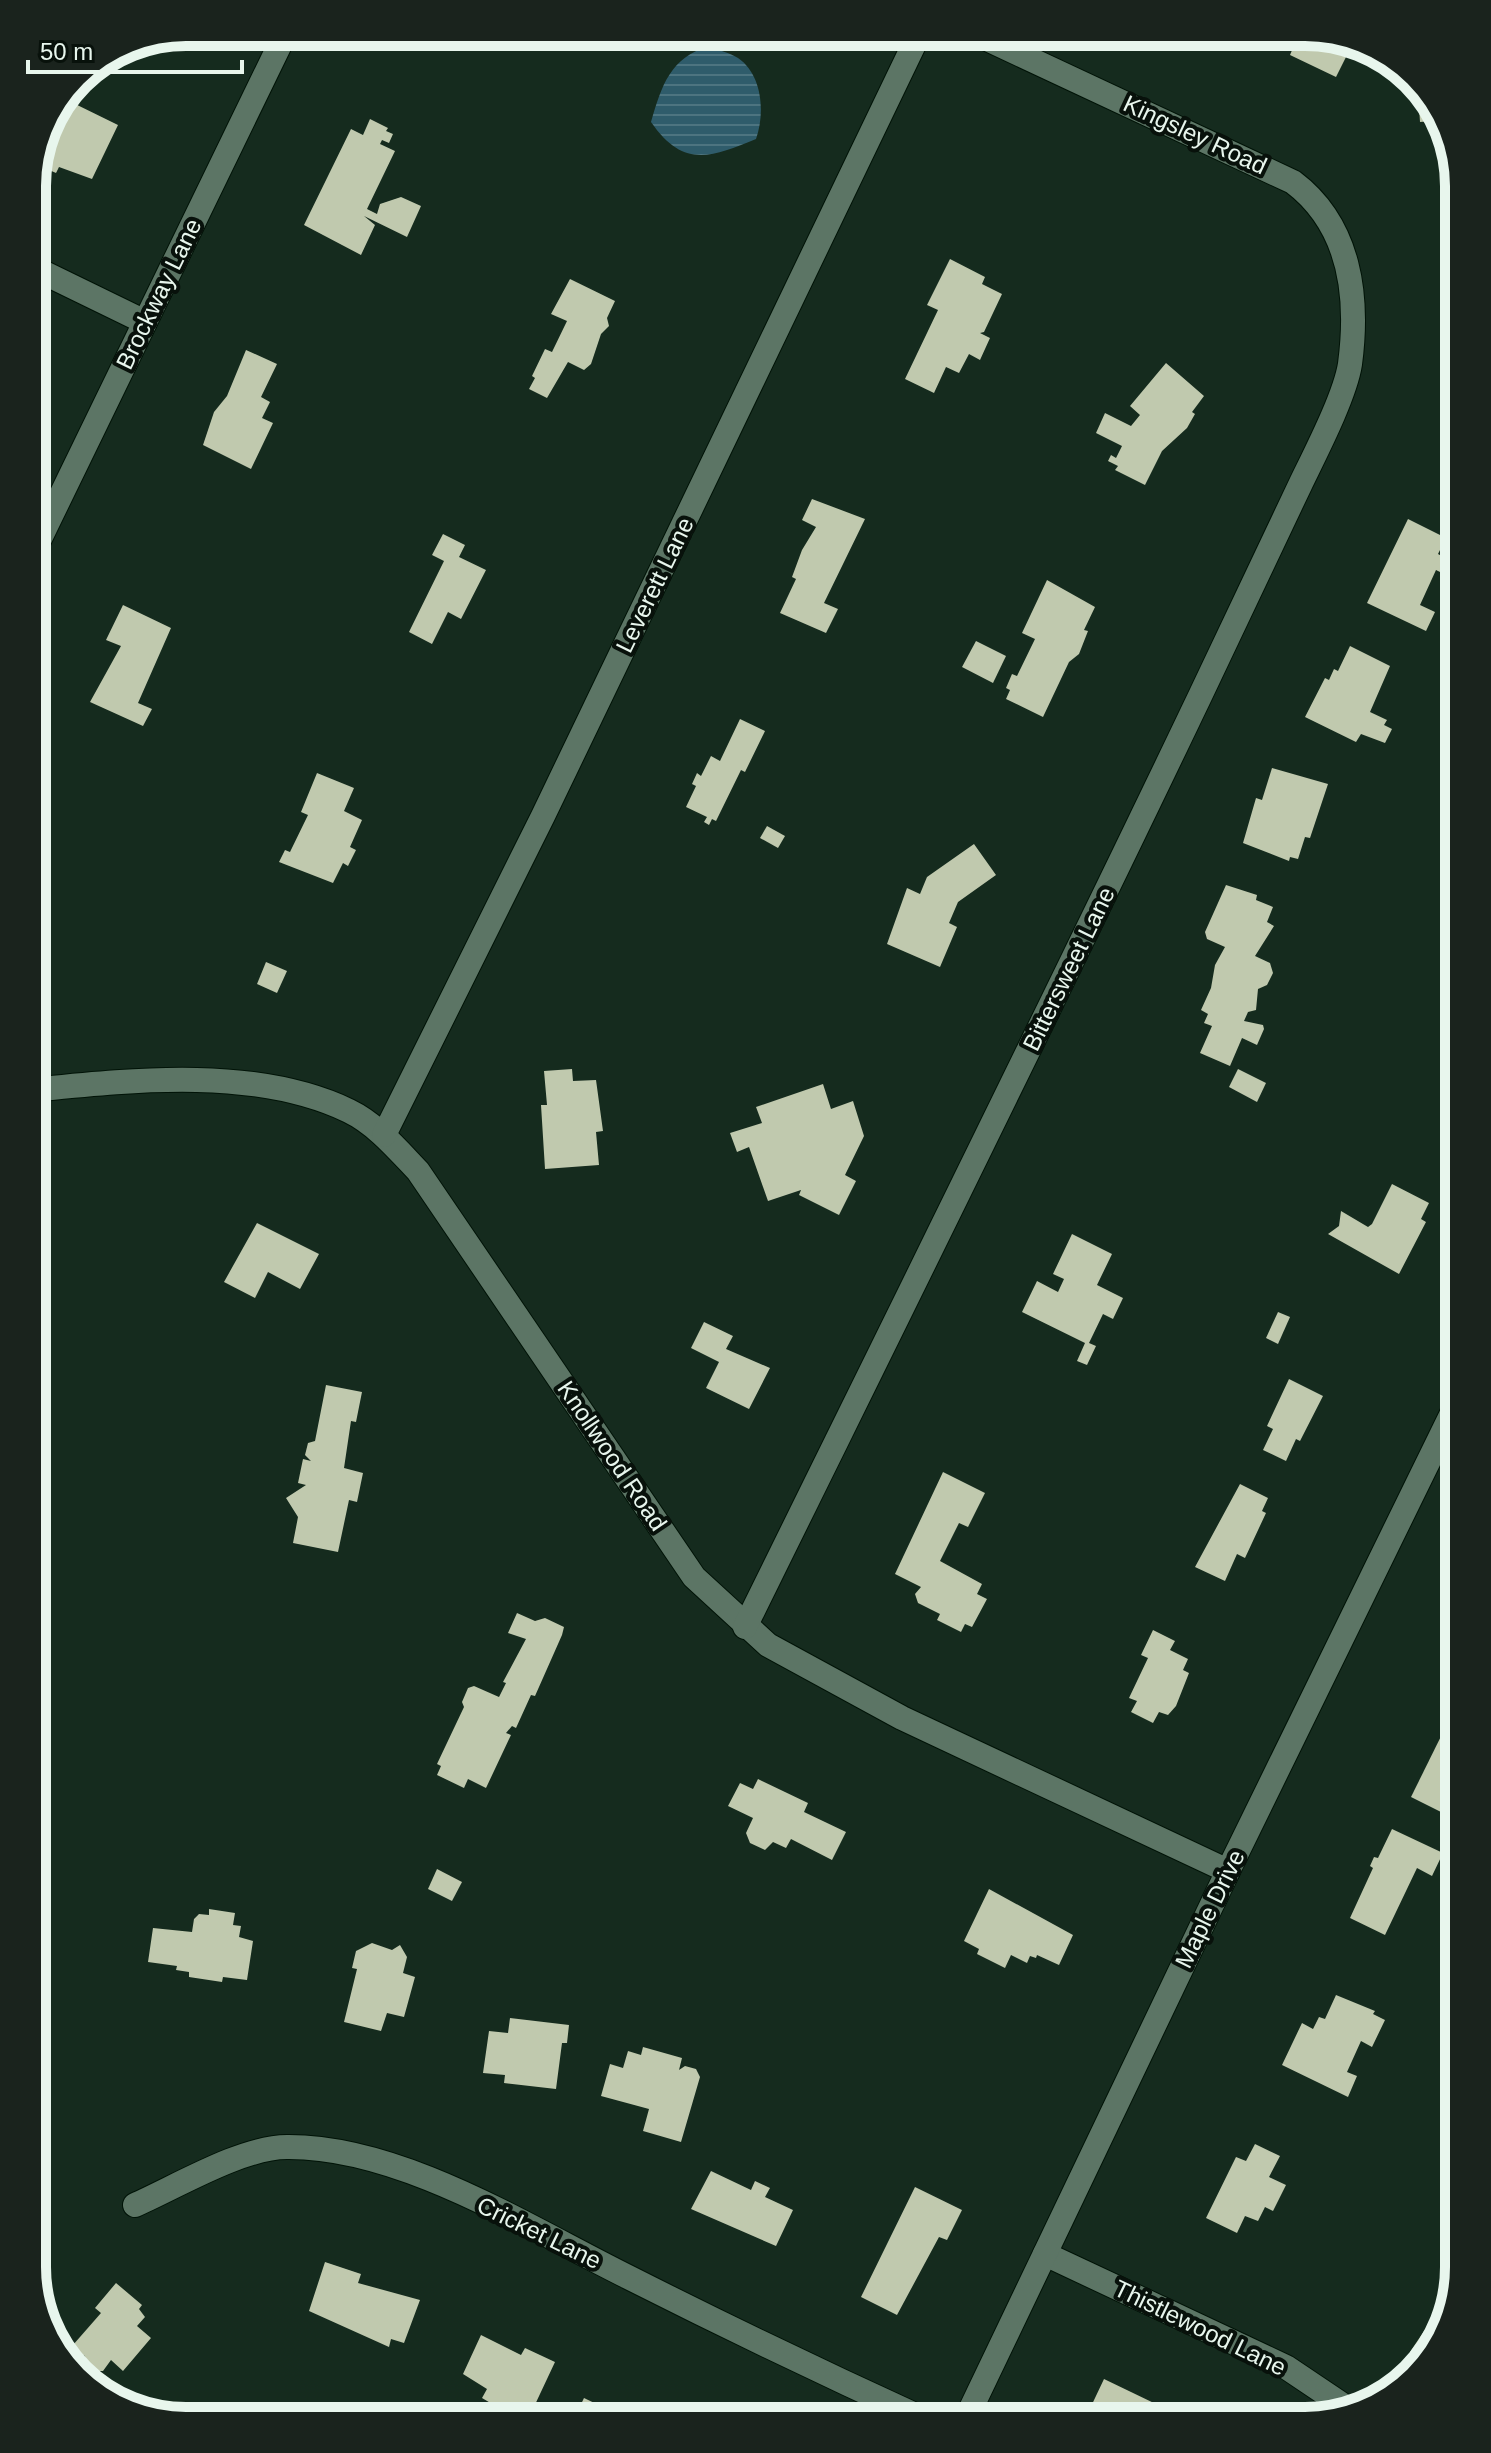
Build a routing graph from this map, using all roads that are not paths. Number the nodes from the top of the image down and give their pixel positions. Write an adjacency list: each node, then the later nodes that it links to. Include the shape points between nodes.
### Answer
1 (279, 46): 6 (street, Brockway Lane)
2 (913, 46): 9 (street, Leverett Lane)
3 (1002, 46): 5 (street, Kingsley Road, via 1293,182 1329,216 1341,242)
4 (46, 274): 6 (street)
5 (1353, 299): 11 (street, Bittersweet Lane, via 1350,367 1317,450 1090,927)
6 (145, 322): 7 (street, Brockway Lane)
7 (46, 526)
8 (46, 1089): 9 (street, Knollwood Road, via 134,1080 268,1085 350,1111)
9 (384, 1135): 11 (street, Knollwood Road, via 418,1171 694,1577)
10 (1445, 1428): 12 (street, Maple Drive)
11 (745, 1627): 12 (street, Knollwood Road, via 768,1645 902,1718)
12 (1228, 1871): 14 (street, Maple Drive)
13 (135, 2205): 16 (street, Cricket Lane, via 245,2157 285,2147 368,2157 439,2184)
14 (1045, 2254): 15 (street, Thistlewood Lane, via 1286,2367); 17 (street, Maple Drive)
15 (1339, 2402)
16 (897, 2407)
17 (972, 2407)

